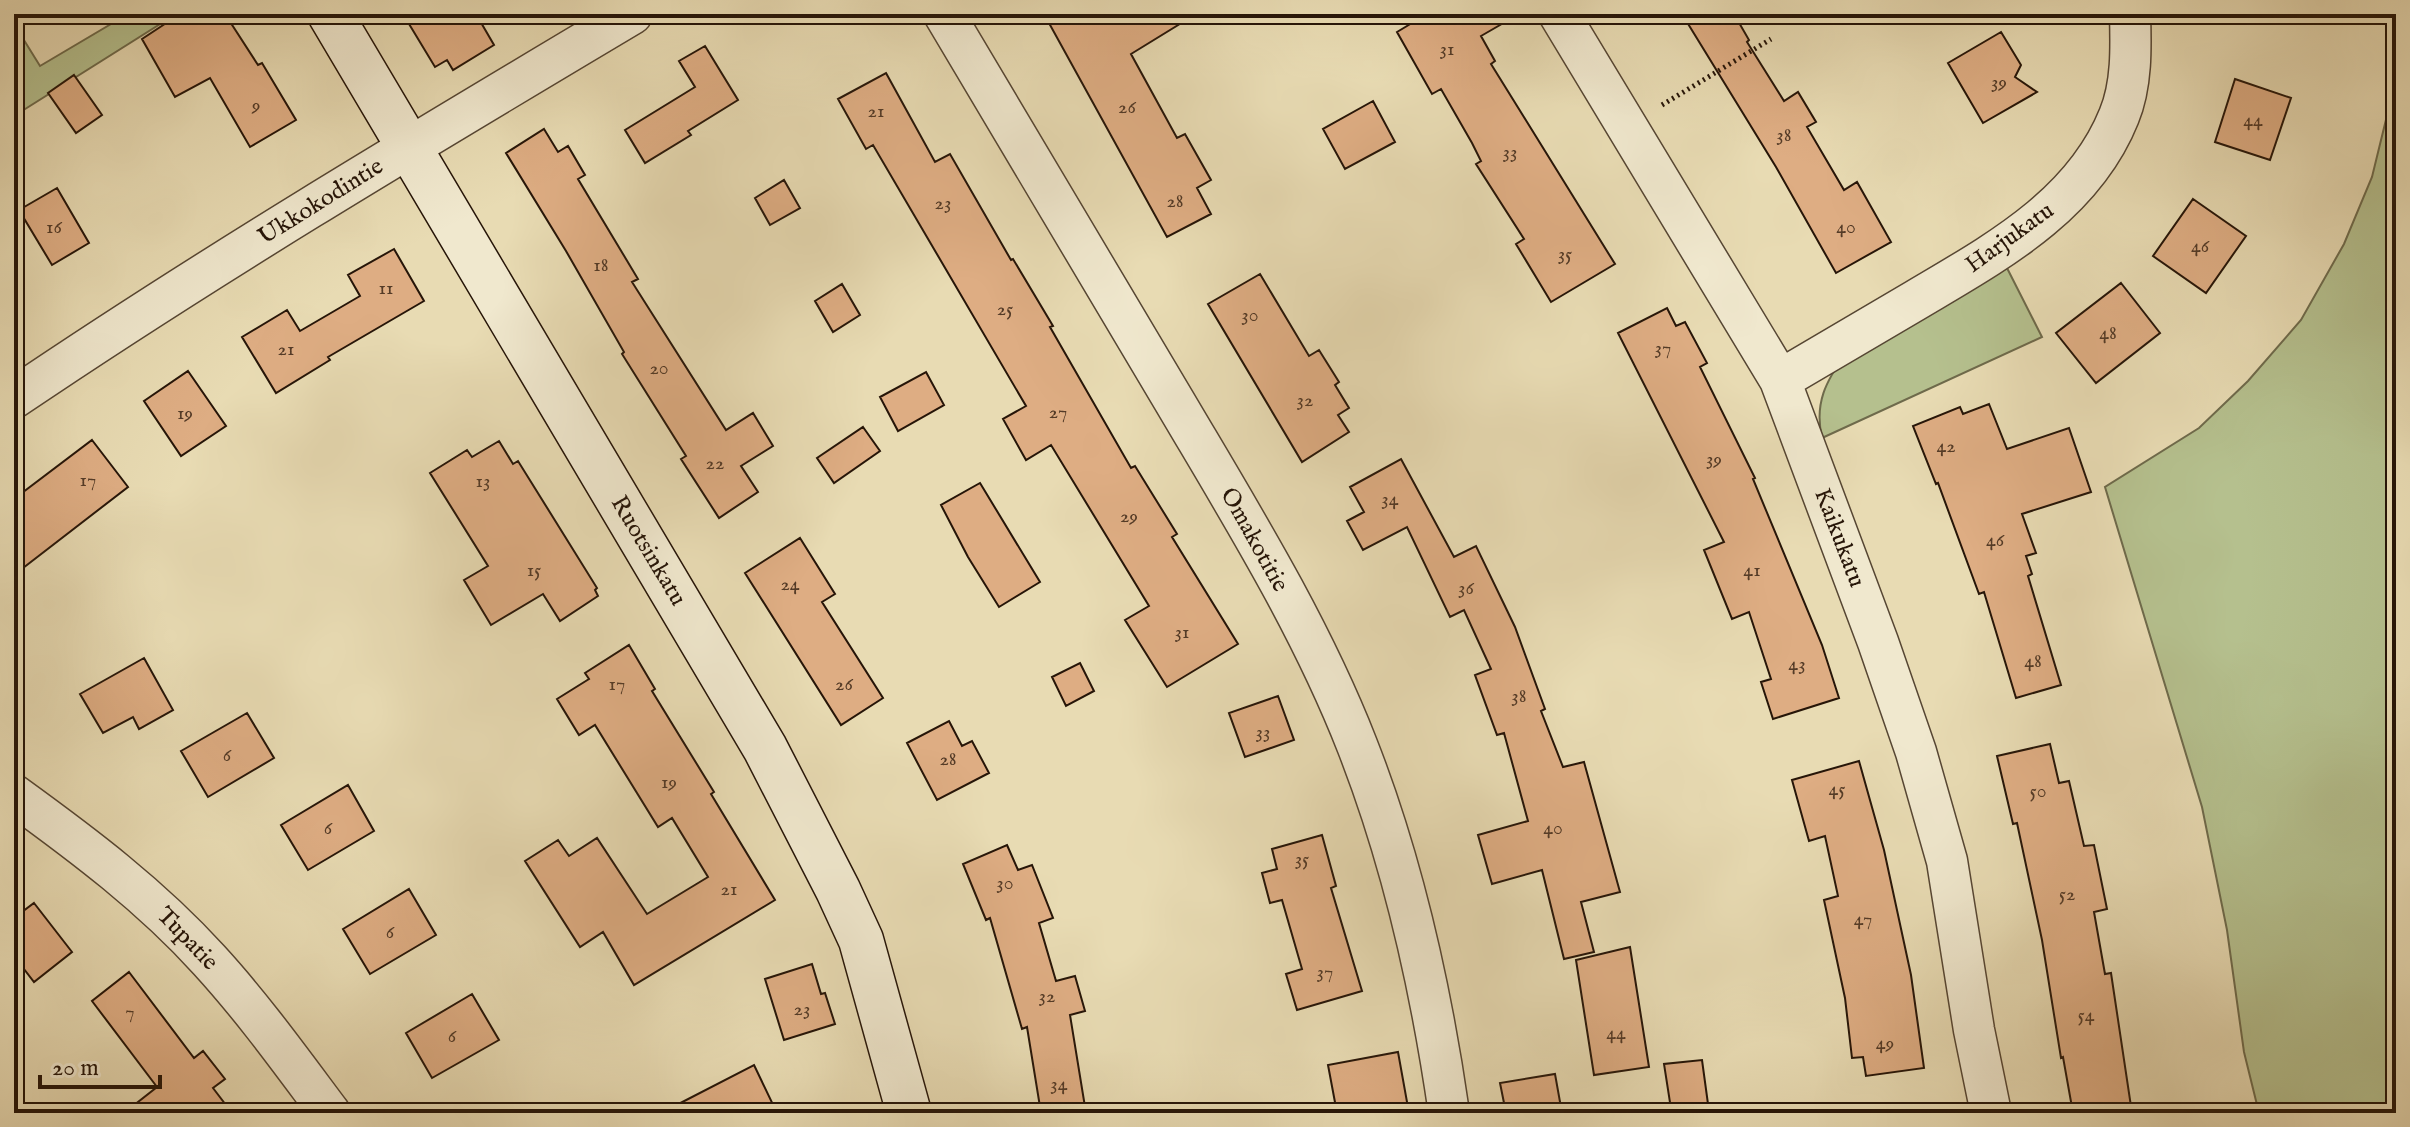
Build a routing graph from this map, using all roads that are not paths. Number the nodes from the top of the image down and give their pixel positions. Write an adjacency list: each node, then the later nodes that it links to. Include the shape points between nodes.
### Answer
1 (330, 14): 6 (street, Ruotsinkatu)
2 (632, 14): 6 (street, Ukkokodintie)
3 (944, 14): 12 (street, Omakotitie, via 1309,638 1357,745 1395,856 1425,978)
4 (1559, 14): 7 (street, Kaikukatu)
5 (2130, 14): 7 (street, Harjukatu, via 2128,76 2120,114 2103,149 2056,208 1998,252)
6 (410, 147): 8 (street, Ukkokodintie); 11 (street, Ruotsinkatu, via 772,761 861,940)
7 (1780, 380): 13 (street, Kaikukatu, via 1916,752 1947,861)
8 (14, 398)
9 (14, 795): 10 (street, Tupatie, via 102,860 209,960)
10 (330, 1113)
11 (909, 1113)
12 (1449, 1113)
13 (1991, 1113)

